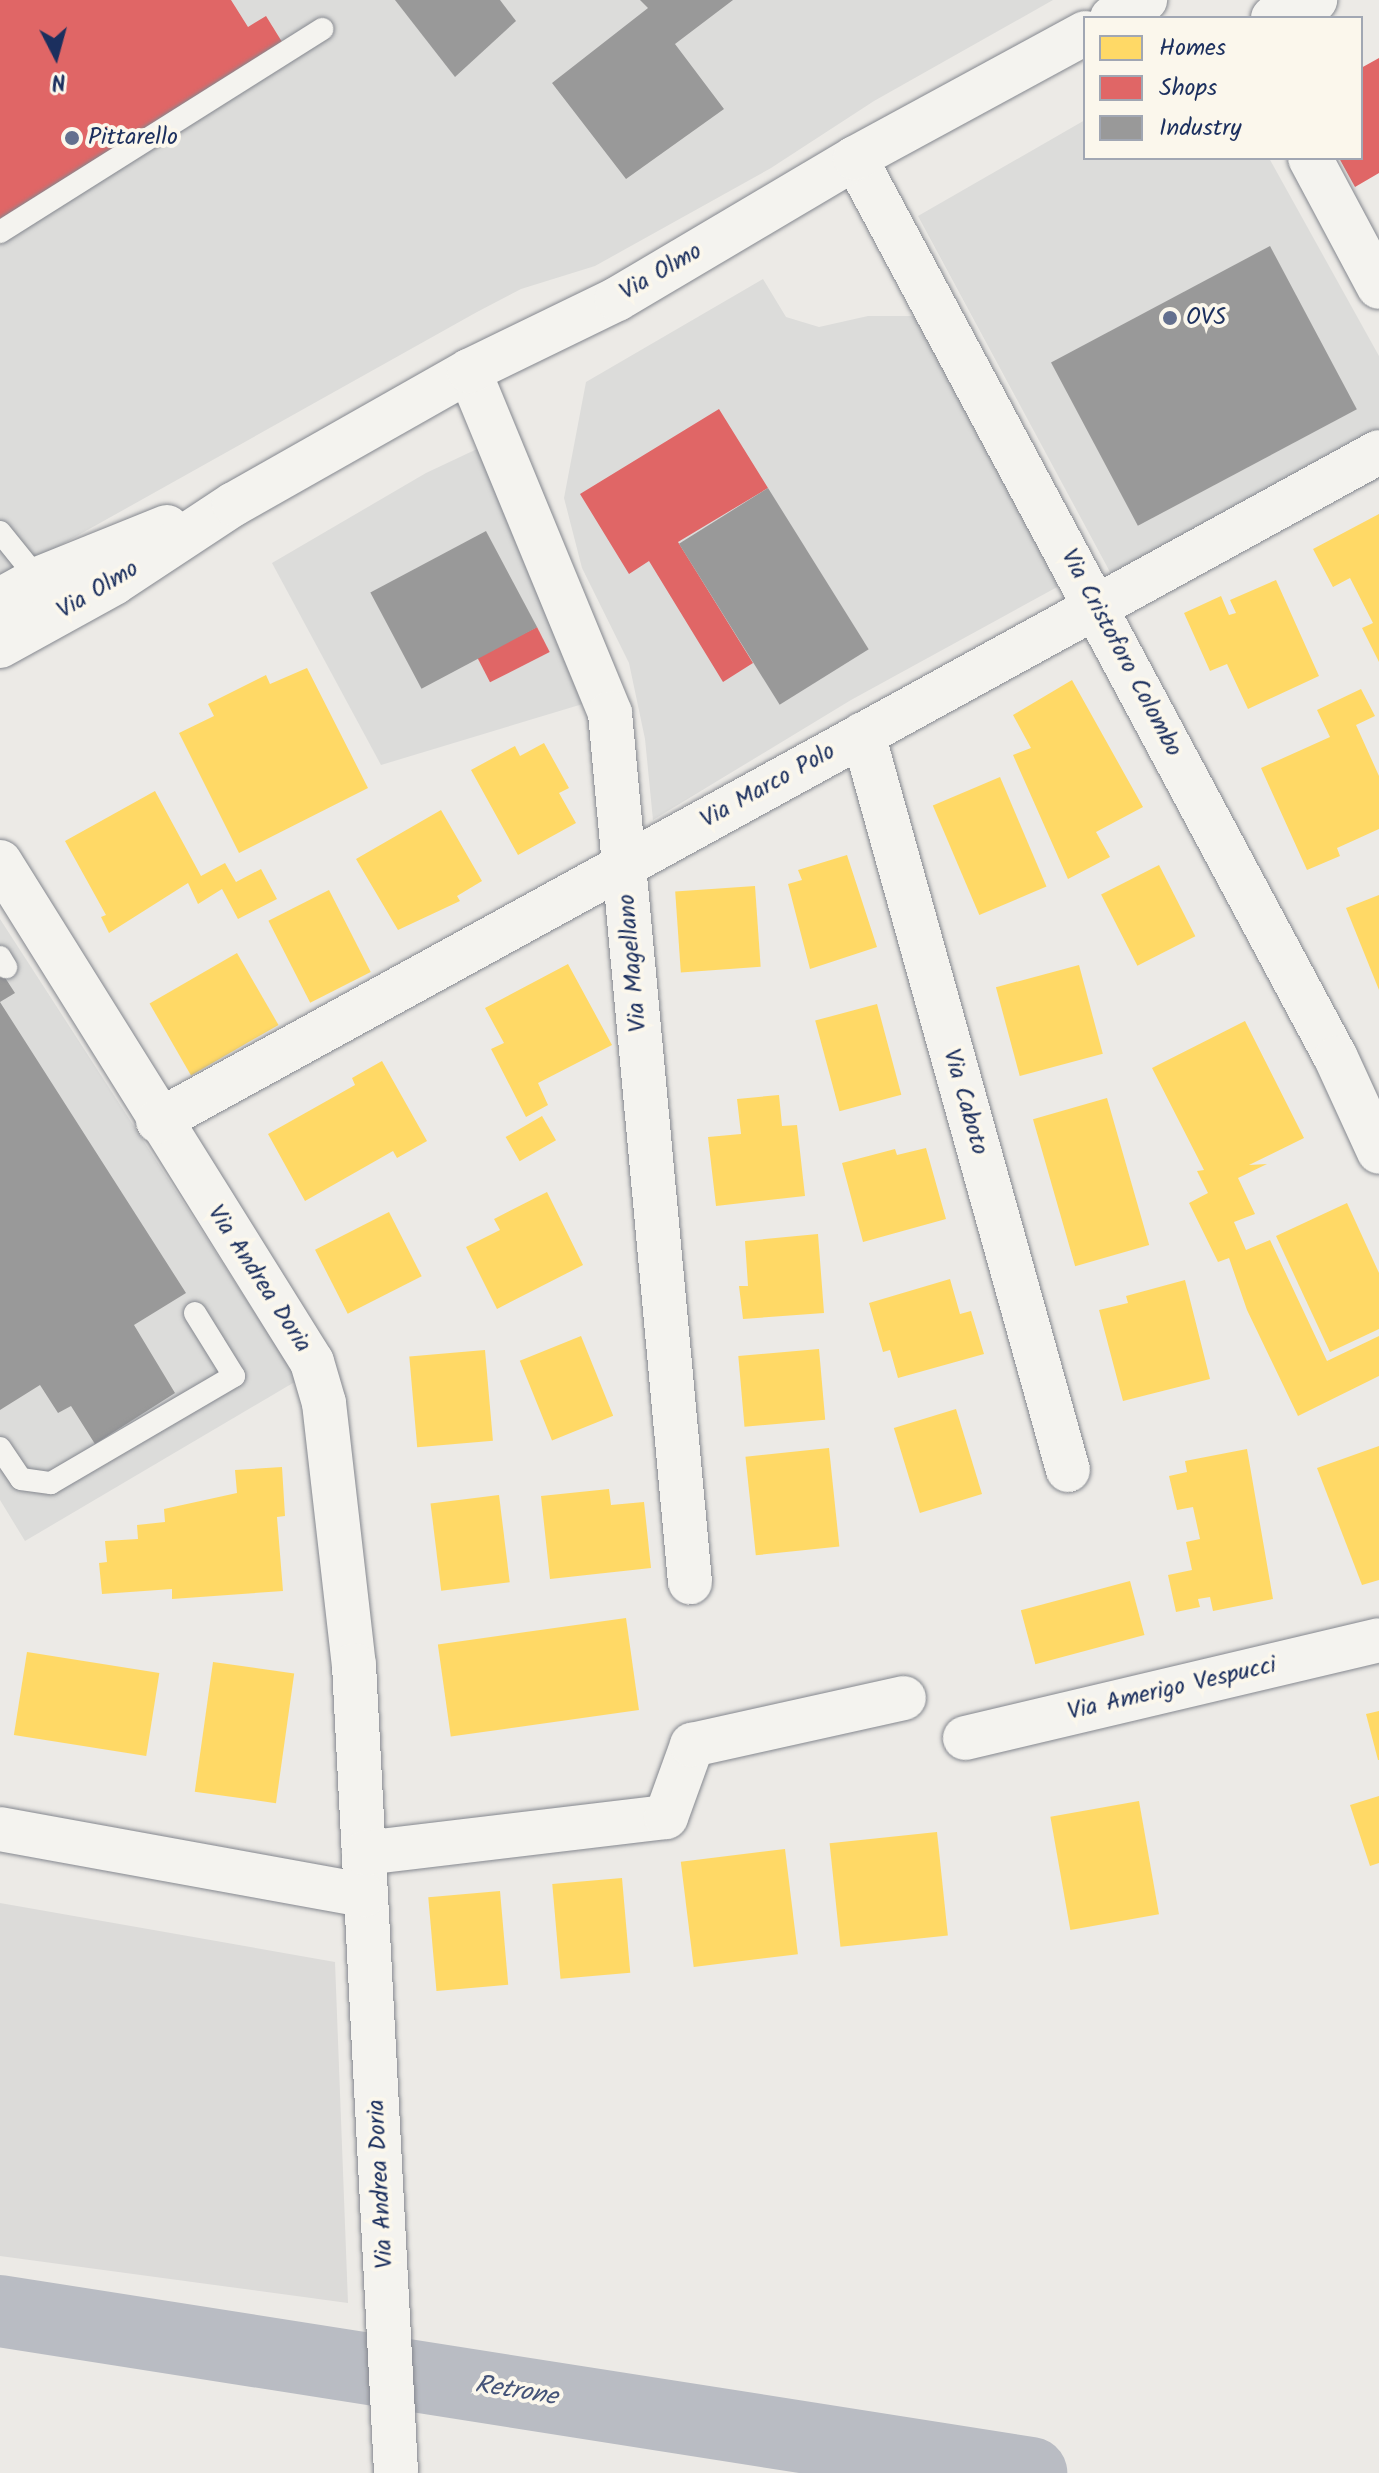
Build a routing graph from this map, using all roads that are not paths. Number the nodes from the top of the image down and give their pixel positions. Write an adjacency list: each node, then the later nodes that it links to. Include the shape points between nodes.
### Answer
1 (1145, 0): 3 (street)
2 (1315, 0): 4 (street)
3 (1116, 16)
4 (1278, 16)
5 (322, 29): 9 (lane)
6 (1083, 34): 7 (street, Via Olmo)
7 (855, 158): 11 (street, Via Olmo, via 617,299); 17 (street, Via Cristoforo Colombo)
8 (1311, 160): 10 (street)
9 (0, 232)
10 (1379, 287)
11 (469, 371): 13 (street, Via Olmo); 21 (street, Via Magellano, via 610,713)
12 (1379, 452): 17 (street, Via Marco Polo)
13 (234, 504): 15 (street, Via Olmo); 18 (street, Via Olmo, via 114,583)
14 (0, 532): 15 (lane)
15 (38, 579): 16 (street, Via Olmo)
16 (0, 600)
17 (1096, 607): 19 (street, Via Marco Polo); 23 (street, Via Cristoforo Colombo, via 1336,1058)
18 (0, 646)
19 (863, 734): 21 (street, Via Marco Polo); 26 (street, Via Caboto)
20 (0, 862): 22 (street, Via Andrea Doria)
21 (624, 866): 22 (street, Via Marco Polo); 27 (street, Via Magellano)
22 (158, 1121): 32 (street, Via Andrea Doria, via 312,1362 324,1403 354,1665)
23 (1379, 1152)
24 (195, 1313): 25 (lane, via 234,1376 51,1483 21,1479)
25 (0, 1448)
26 (1068, 1470)
27 (690, 1582)
28 (1379, 1640): 30 (street, Via Amerigo Vespucci)
29 (904, 1698): 32 (street, via 692,1745 666,1817)
30 (965, 1738)
31 (0, 1829): 32 (street)
32 (364, 1874): 33 (street, Via Andrea Doria)
33 (396, 2473)

